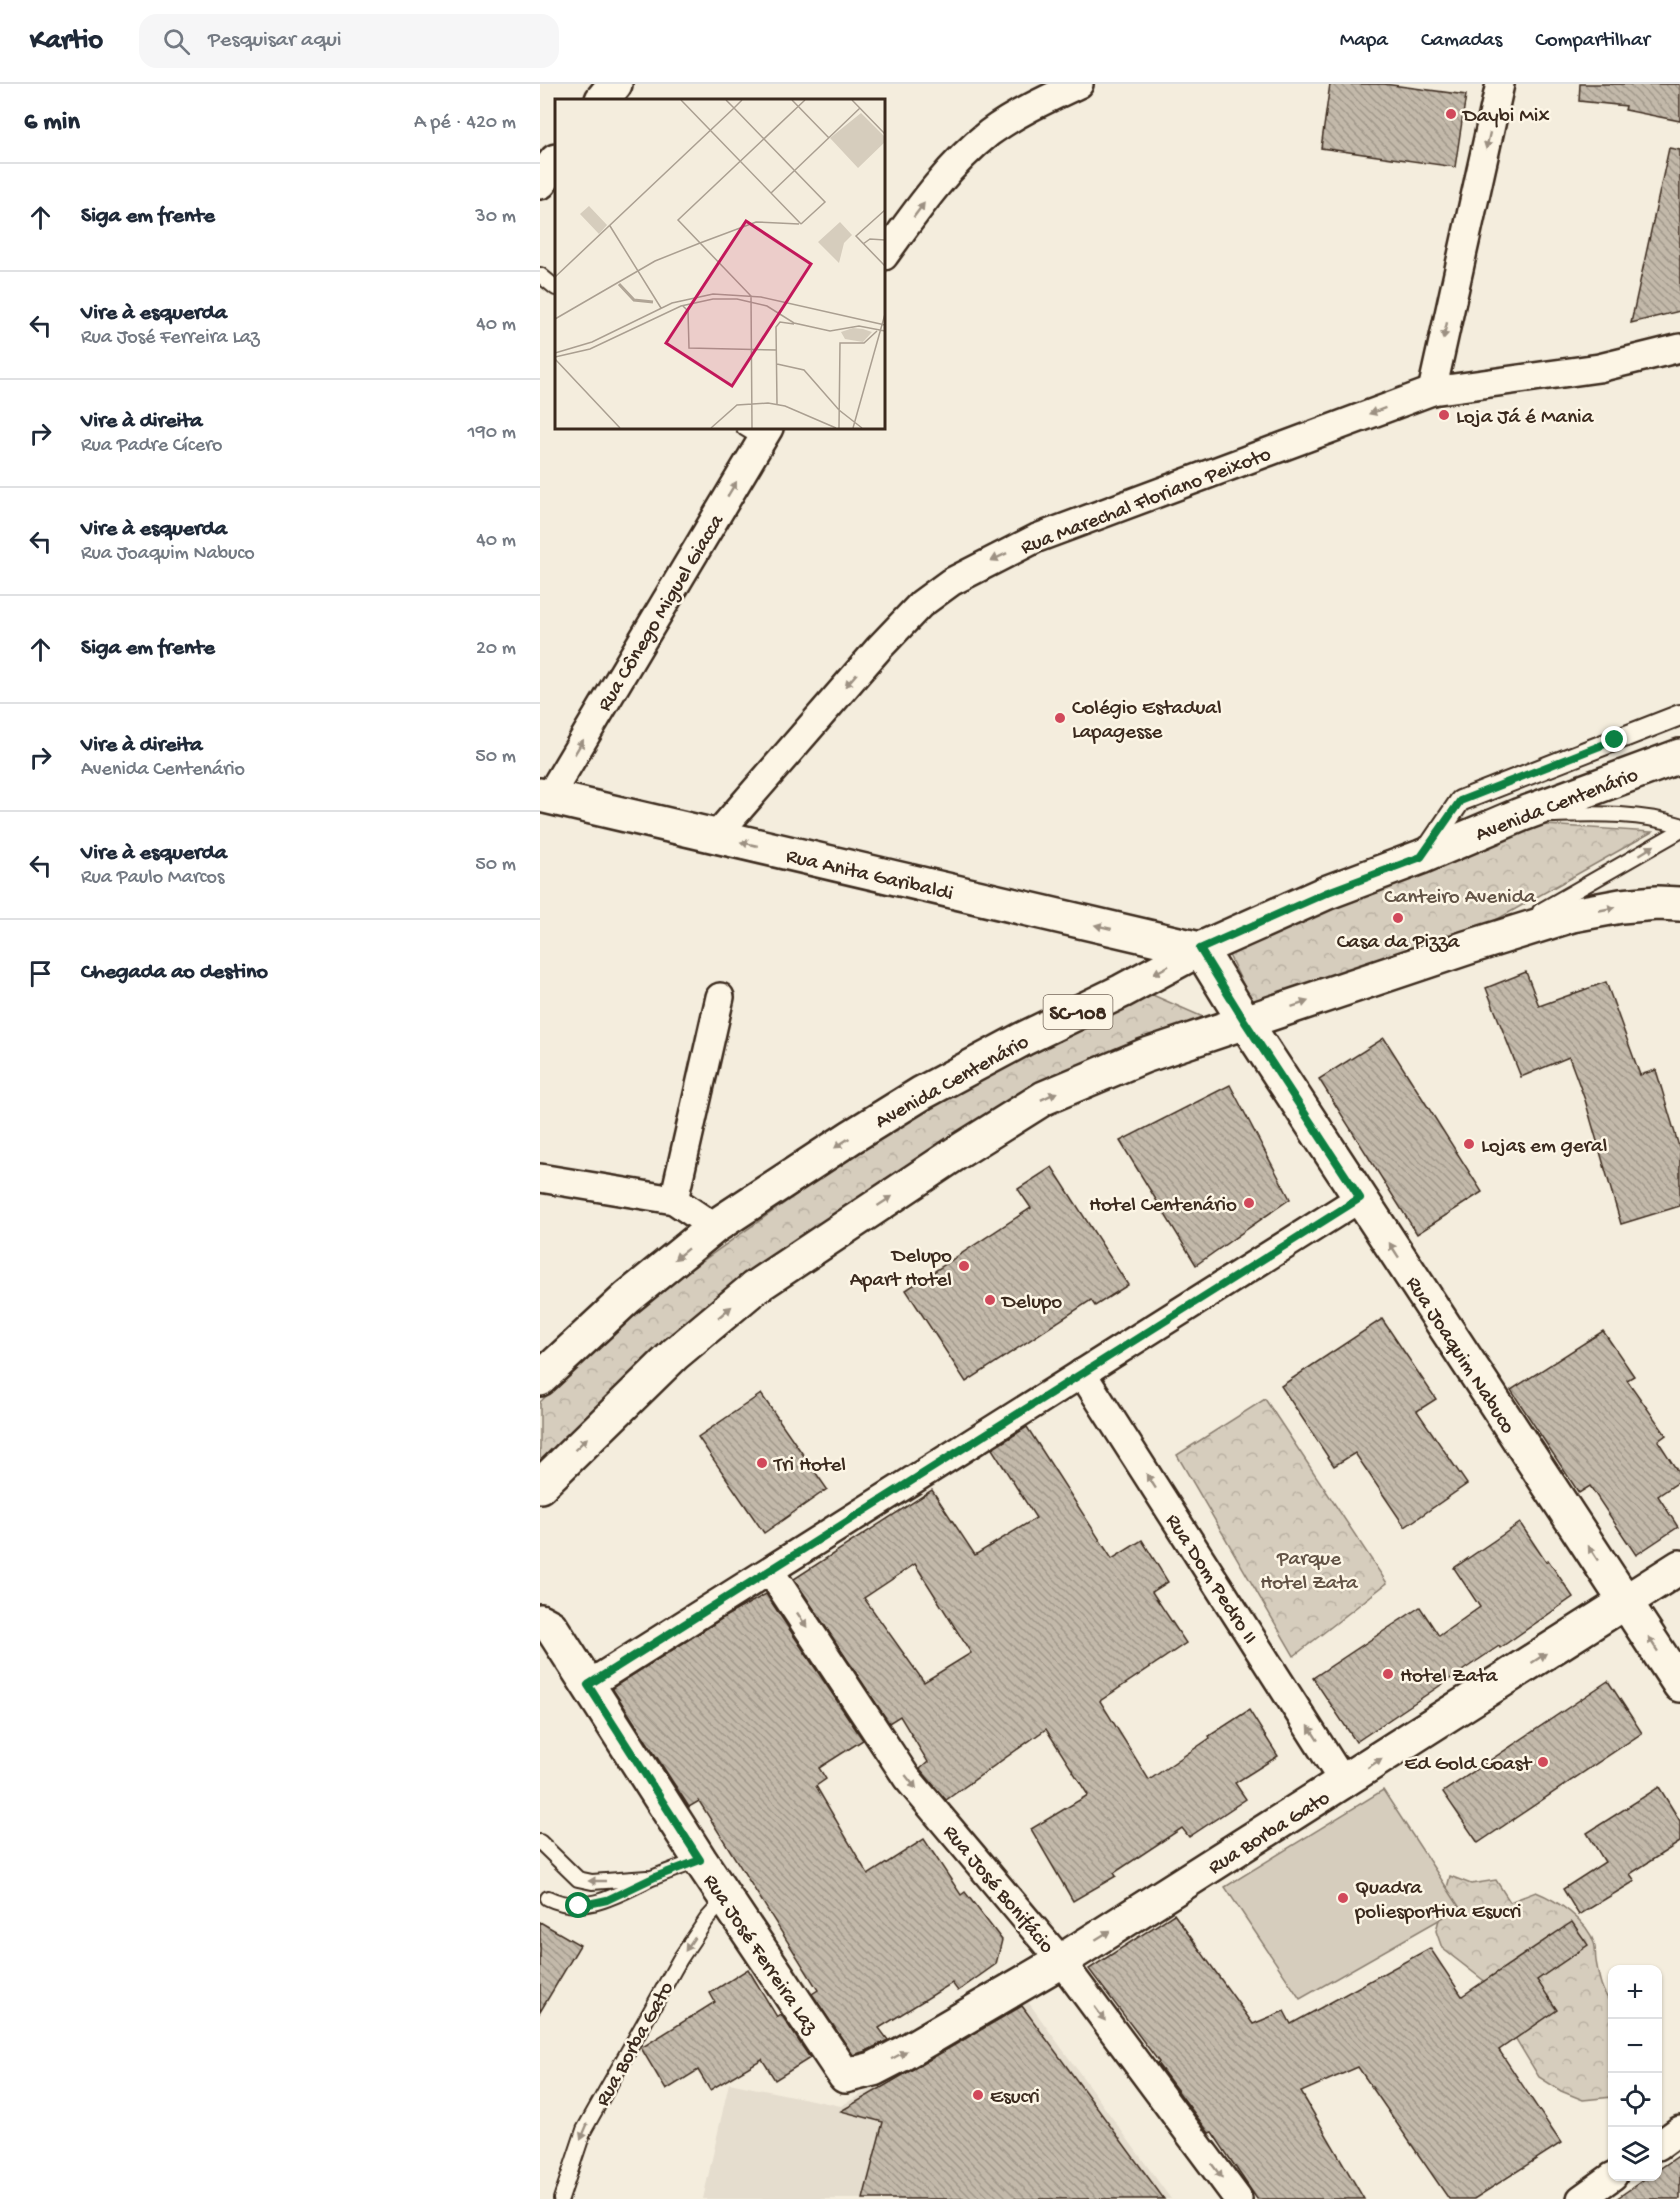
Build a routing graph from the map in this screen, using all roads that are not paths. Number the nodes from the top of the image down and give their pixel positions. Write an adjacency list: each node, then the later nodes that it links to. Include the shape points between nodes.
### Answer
1 (615, 84): 4 (main road)
2 (1079, 84): 5 (street, one-way to 2, via 956,164 990,132)
3 (1500, 84): 9 (street, one-way to 9)
4 (603, 99)
5 (885, 255)
6 (540, 275): 7 (lane)
7 (555, 287)
8 (1680, 348): 9 (street, Rua Marechal Floriano Peixoto, via 1599,368)
9 (1432, 391): 17 (street, Rua Marechal Floriano Peixoto, one-way to 17, via 1037,538 951,582 921,604 879,648)
10 (758, 431): 13 (street, Rua Cônego Miguel Giacca, one-way to 10)
11 (1680, 715): 18 (street, via 1460,801)
12 (1680, 756): 14 (main road, Avenida Centenário / SC-108)
13 (544, 796): 17 (main road, Rua Anita Garibaldi)
14 (1520, 815): 15 (lane, via 1618,813); 18 (main road, Avenida Centenário / SC-108)
15 (1680, 825)
16 (1680, 831): 20 (lane, one-way to 16, via 1547,908)
17 (715, 837): 21 (main road, Rua Anita Garibaldi, one-way to 17)
18 (1421, 857): 21 (main road, Avenida Centenário / SC-108, via 1328,892)
19 (1680, 904): 20 (main road, one-way to 19, via 1572,915 1621,906)
20 (1466, 948): 23 (main road, one-way to 20)
21 (1200, 949): 23 (main road, Rua Joaquim Nabuco); 27 (main road, Avenida Centenário / SC-108, one-way to 27, via 922,1093)
22 (720, 997): 26 (street)
23 (1245, 1022): 25 (main road, Rua Joaquim Nabuco); 30 (main road, one-way to 23, via 675,1354 754,1288 957,1152 1044,1098 1144,1056)
24 (540, 1178): 26 (street)
25 (1360, 1198): 28 (street); 33 (main road, Rua Joaquim Nabuco, one-way to 25)
26 (674, 1200): 27 (street)
27 (714, 1227): 29 (main road, Avenida Centenário / SC-108, one-way to 29, via 627,1298)
28 (1082, 1373): 32 (street); 37 (street, Rua Dom Pedro II, one-way to 28)
29 (540, 1379)
30 (540, 1486)
31 (1680, 1567): 33 (main road, Rua Borba Gato)
32 (770, 1571): 35 (street); 43 (street, Rua José Bonifácio, one-way to 43, via 907,1778)
33 (1625, 1602): 36 (main road, Rua Joaquim Nabuco, one-way to 33); 37 (main road, Rua Borba Gato, one-way to 33)
34 (540, 1621): 35 (main road, Rua José Ferreira Laz, via 551,1627)
35 (588, 1685): 39 (main road, Rua José Ferreira Laz)
36 (1680, 1685)
37 (1344, 1783): 43 (main road, Rua Borba Gato, one-way to 37)
38 (540, 1842): 40 (lane, one-way to 38, via 592,1882 579,1879)
39 (700, 1860): 40 (lane); 42 (main road, Rua José Ferreira Laz)
40 (655, 1877): 41 (lane, via 607,1900 579,1906)
41 (548, 1898)
42 (726, 1898): 44 (main road, Rua José Ferreira Laz); 48 (lane, Rua Borba Gato, one-way to 48, via 707,1918 680,1959 584,2130)
43 (1061, 1961): 44 (main road, Rua Borba Gato, one-way to 43, via 873,2069 902,2054); 49 (street, Rua José Bonifácio, one-way to 49)
44 (845, 2076)
45 (1680, 2130): 46 (street)
46 (1662, 2143)
47 (1608, 2180): 50 (street)
48 (561, 2199)
49 (1238, 2199)
50 (1581, 2199)

